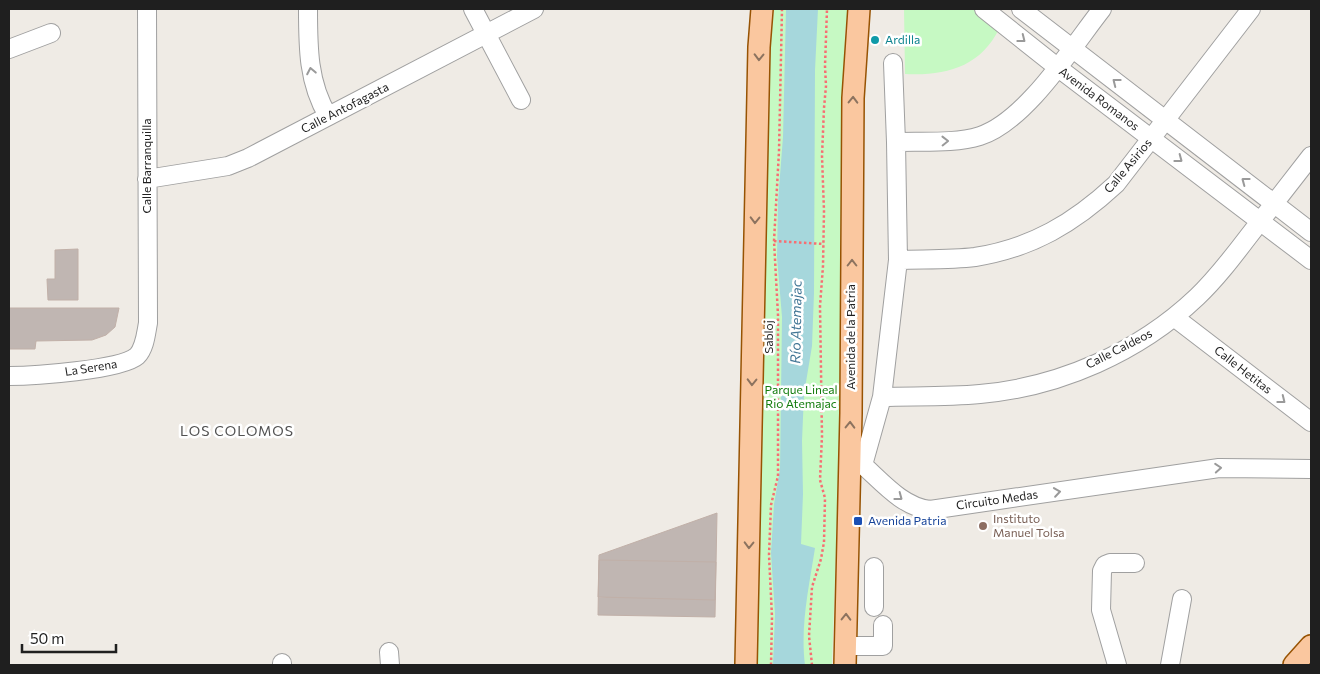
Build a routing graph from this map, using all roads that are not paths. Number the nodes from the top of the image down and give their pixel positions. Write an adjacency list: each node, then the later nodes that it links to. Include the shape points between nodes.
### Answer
1 (147, 9): 23 (street, Calle Barranquilla)
2 (308, 9): 18 (street, one-way to 2, via 316,92 310,65)
3 (473, 9): 12 (street)
4 (534, 9): 12 (street, Calle Antofagasta)
5 (762, 9): 45 (main road, one-way to 45)
6 (859, 9): 34 (main road, Avenida de la Patria, one-way to 6, via 853,98)
7 (984, 9): 16 (street, Avenida Romanos, one-way to 16)
8 (1021, 9): 13 (street, Avenida Romanos)
9 (1102, 9): 13 (street)
10 (1251, 9): 19 (street, Calle Asirios)
11 (51, 33): 14 (street)
12 (487, 34): 17 (street); 18 (street, Calle Antofagasta)
13 (1072, 48): 16 (street); 19 (street, Avenida Romanos, one-way to 13)
14 (9, 49)
15 (893, 63): 21 (street)
16 (1057, 67): 20 (street, Avenida Romanos); 21 (street, one-way to 16, via 955,140 992,131 1008,122 1026,105)
17 (521, 100)
18 (328, 116): 23 (street, Calle Antofagasta, via 238,162)
19 (1166, 120): 20 (street, Calle Asirios); 24 (street, Avenida Romanos, one-way to 19)
20 (1152, 138): 25 (street, Avenida Romanos, one-way to 25); 27 (street, Calle Asirios, via 1116,184 1093,205 1045,235 1016,247 973,257)
21 (896, 142): 27 (street)
22 (1311, 156): 24 (street, Calle Caldeos)
23 (147, 179): 30 (street, Calle Barranquilla)
24 (1274, 203): 25 (street, Calle Caldeos); 26 (street, Avenida Romanos)
25 (1261, 221): 28 (street, Avenida Romanos); 29 (street, Calle Caldeos, via 1210,284)
26 (1311, 232)
27 (898, 260): 32 (street)
28 (1311, 260)
29 (1174, 317): 32 (street, Calle Caldeos, via 1102,362 1038,383 980,394); 33 (street, Calle Hetitas, one-way to 33)
30 (148, 323): 31 (street, La Serena, via 138,355 127,361 34,376)
31 (9, 376)
32 (882, 398): 34 (street)
33 (1311, 422)
34 (856, 469): 35 (street, Circuito Medas, one-way to 35, via 909,504 930,510 1218,468); 38 (main road, Avenida de la Patria)
35 (1311, 469)
36 (1135, 563): 46 (street, via 1110,563 1102,571 1101,610)
37 (874, 567): 39 (street)
38 (847, 587): 39 (street); 44 (main road, Avenida de la Patria, one-way to 38)
39 (874, 588): 41 (street)
40 (1182, 599): 47 (street)
41 (874, 607)
42 (883, 625): 44 (street, via 883,652)
43 (1311, 646): 48 (main road)
44 (845, 656)
45 (746, 665)
46 (1117, 665)
47 (1170, 665)
48 (1294, 665)

